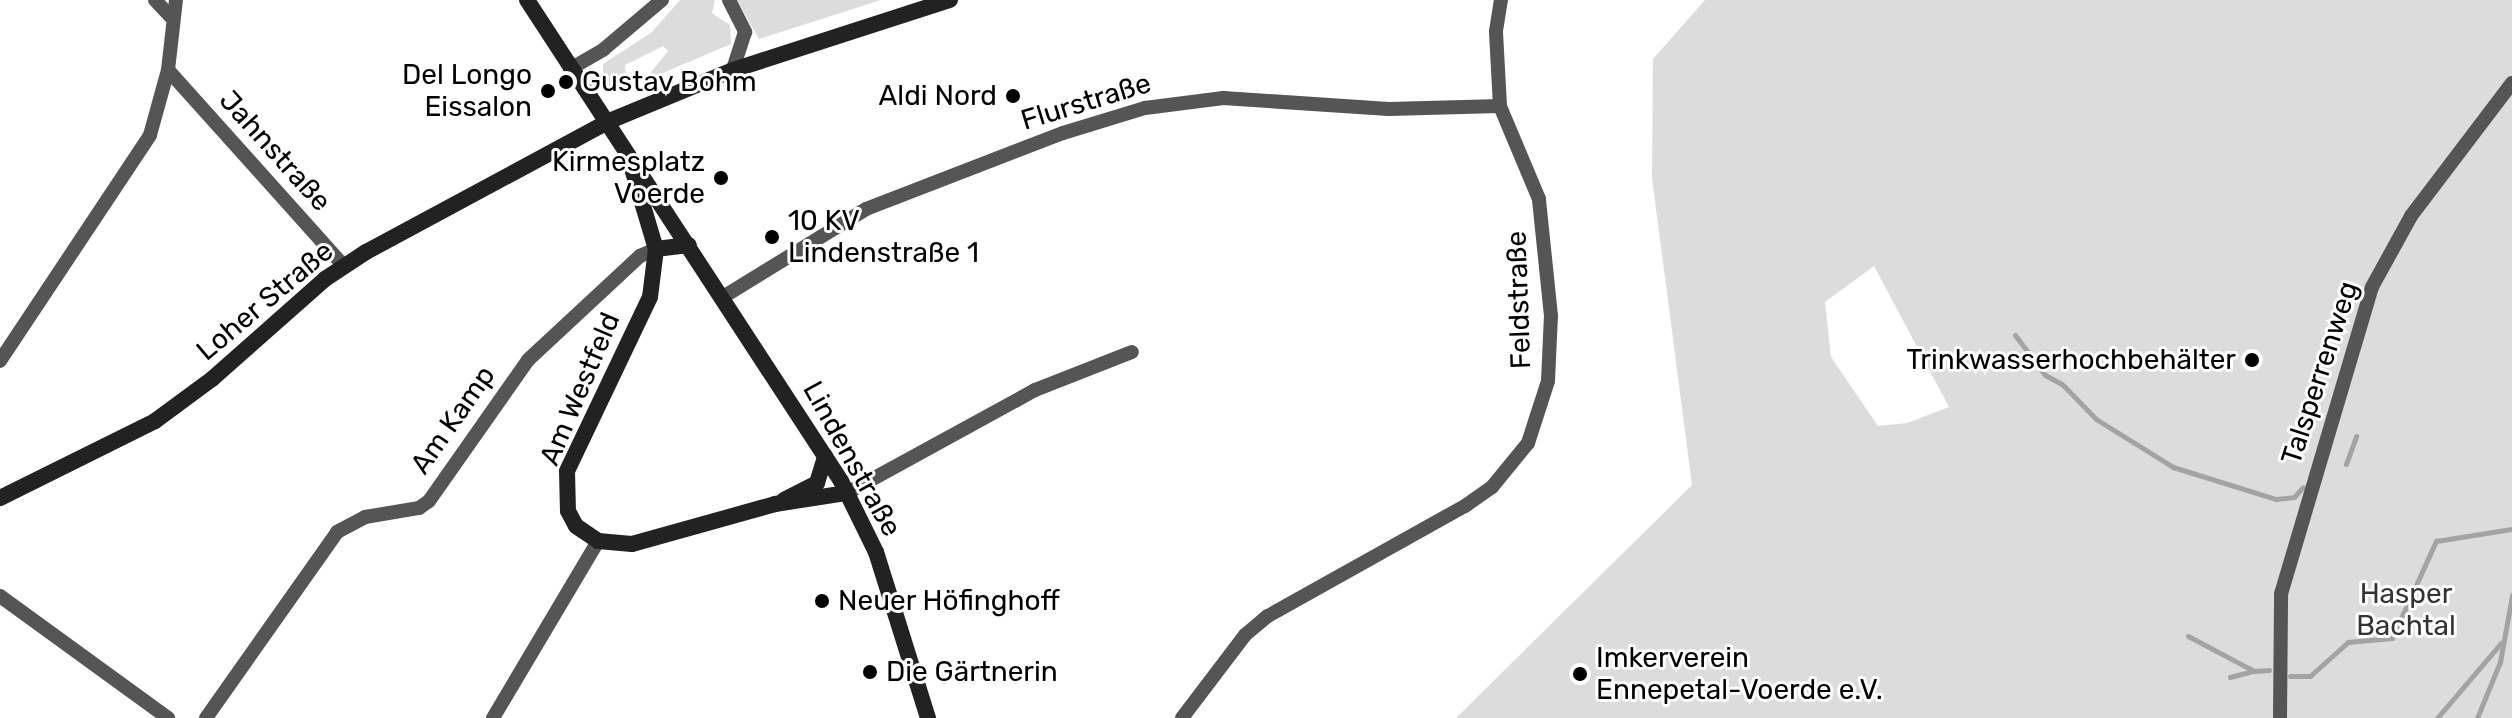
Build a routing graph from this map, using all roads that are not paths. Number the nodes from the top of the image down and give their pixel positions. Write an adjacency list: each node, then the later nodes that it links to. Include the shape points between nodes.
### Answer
1 (155, 0): 8 (street)
2 (176, 0): 8 (street)
3 (527, 0): 9 (main road, Lindenstraße)
4 (662, 0): 9 (street, via 604,49)
5 (729, 0): 11 (street, via 745,32)
6 (950, 0): 11 (main road, Loher Straße)
7 (1501, 0): 13 (street, Feldstraße, via 1496,31)
8 (171, 17): 10 (street)
9 (570, 69): 14 (main road, Lindenstraße)
10 (168, 70): 18 (street, Jahnstraße); 21 (street, via 150,135)
11 (733, 70): 14 (main road, Loher Straße)
12 (2512, 83): 33 (street, Talsperrenweg, via 2411,216 2372,287 2281,594)
13 (1500, 106): 19 (street, Flurstraße, via 1389,109 1223,98 1145,108 1063,133 866,209); 32 (street, Feldstraße, via 1531,174 1545,229 1548,381 1528,443 1492,487 1465,506 1268,616 1245,635)
14 (607, 122): 15 (main road, Lindenstraße); 18 (main road, Loher Straße)
15 (630, 163): 16 (main road, Lindenstraße); 17 (main road, Am Westfeld)
16 (689, 245): 17 (main road); 19 (main road, Lindenstraße)
17 (656, 249): 26 (main road, Am Westfeld, via 650,297 567,471 568,511 576,526); 29 (street, Am Kamp, via 640,256 528,360 429,501 419,508 365,517 337,532)
18 (344, 266): 24 (main road, Loher Straße, via 155,421)
19 (723, 297): 22 (main road, Lindenstraße)
20 (1132, 352): 23 (street, via 1021,397)
21 (0, 361)
22 (825, 456): 23 (main road, Lindenstraße); 25 (main road, via 817,483)
23 (847, 493): 25 (main road); 31 (main road, Lindenstraße, via 876,552)
24 (0, 498)
25 (775, 504): 26 (main road, via 632,544)
26 (598, 541): 30 (street)
27 (0, 596): 28 (street)
28 (168, 718)
29 (206, 718)
30 (493, 718)
31 (928, 718)
32 (1182, 718)
33 (2280, 718)

